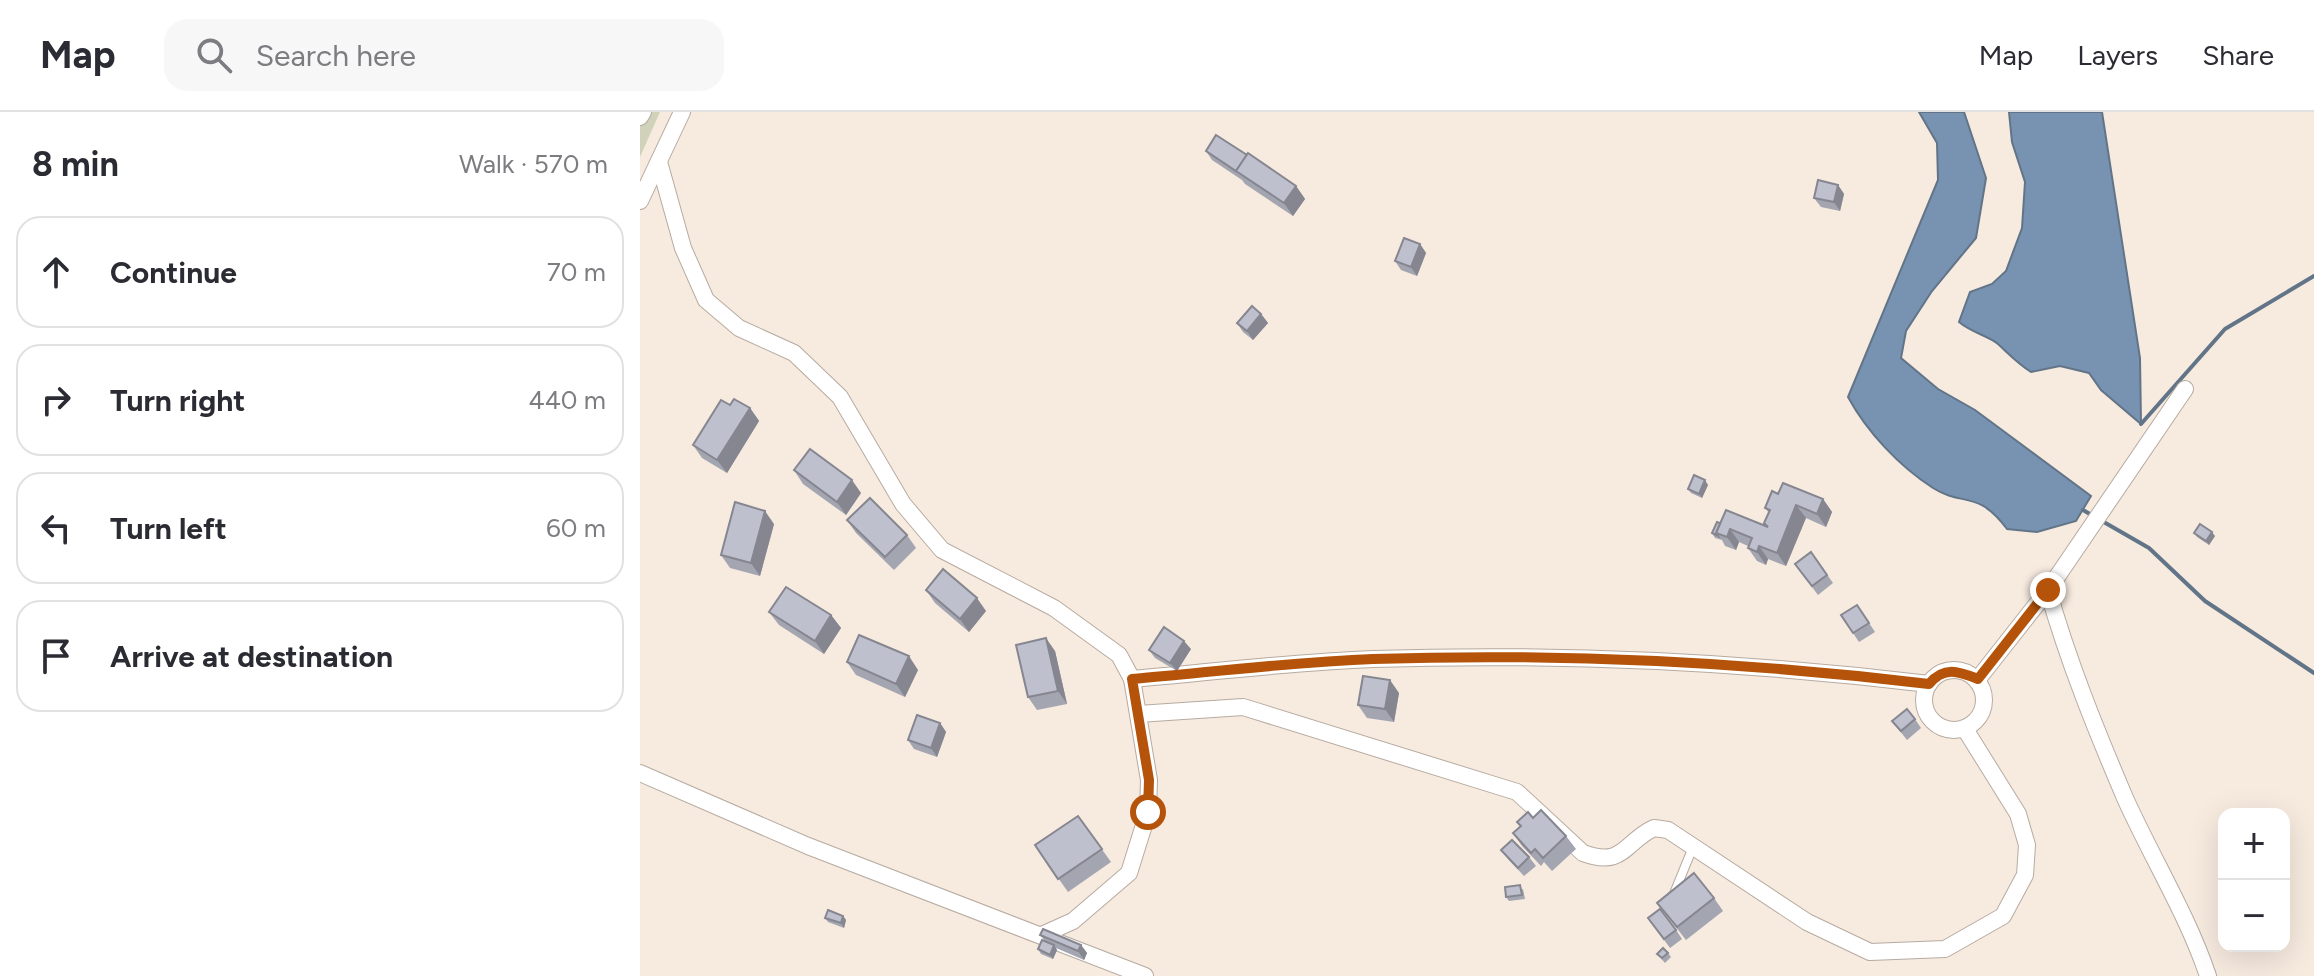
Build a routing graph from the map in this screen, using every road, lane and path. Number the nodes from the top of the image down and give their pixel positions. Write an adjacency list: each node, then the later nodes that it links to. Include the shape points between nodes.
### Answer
1 (682, 112): 2 (street)
2 (659, 162): 3 (street); 6 (street, via 683,248 706,300 739,328 794,353 840,397 903,504 942,550 1065,616 1119,655)
3 (640, 201)
4 (2185, 389): 5 (street)
5 (2048, 590): 7 (street); 16 (street, via 2063,642 2126,798)
6 (1132, 679): 8 (street, via 1370,659 1521,657 1859,675); 9 (street)
7 (1978, 679): 8 (street, via 1956,670 1937,674); 10 (street, via 1985,697 1982,715)
8 (1929, 684): 10 (street, via 1923,693 1927,715 1944,729)
9 (1138, 714): 12 (street, via 1243,707 1502,787 1531,802 1583,853 1597,858 1629,849 1654,828 1668,830); 14 (street, via 1148,801 1129,873 1073,921)
10 (1965, 729): 12 (street, via 2018,814 2027,845 2025,875 2003,916 1945,949 1870,952 1807,922)
11 (640, 773): 14 (street, via 808,846)
12 (1693, 847): 13 (lane)
13 (1672, 901)
14 (1044, 934): 15 (street)
15 (1145, 976)
16 (2208, 976)

